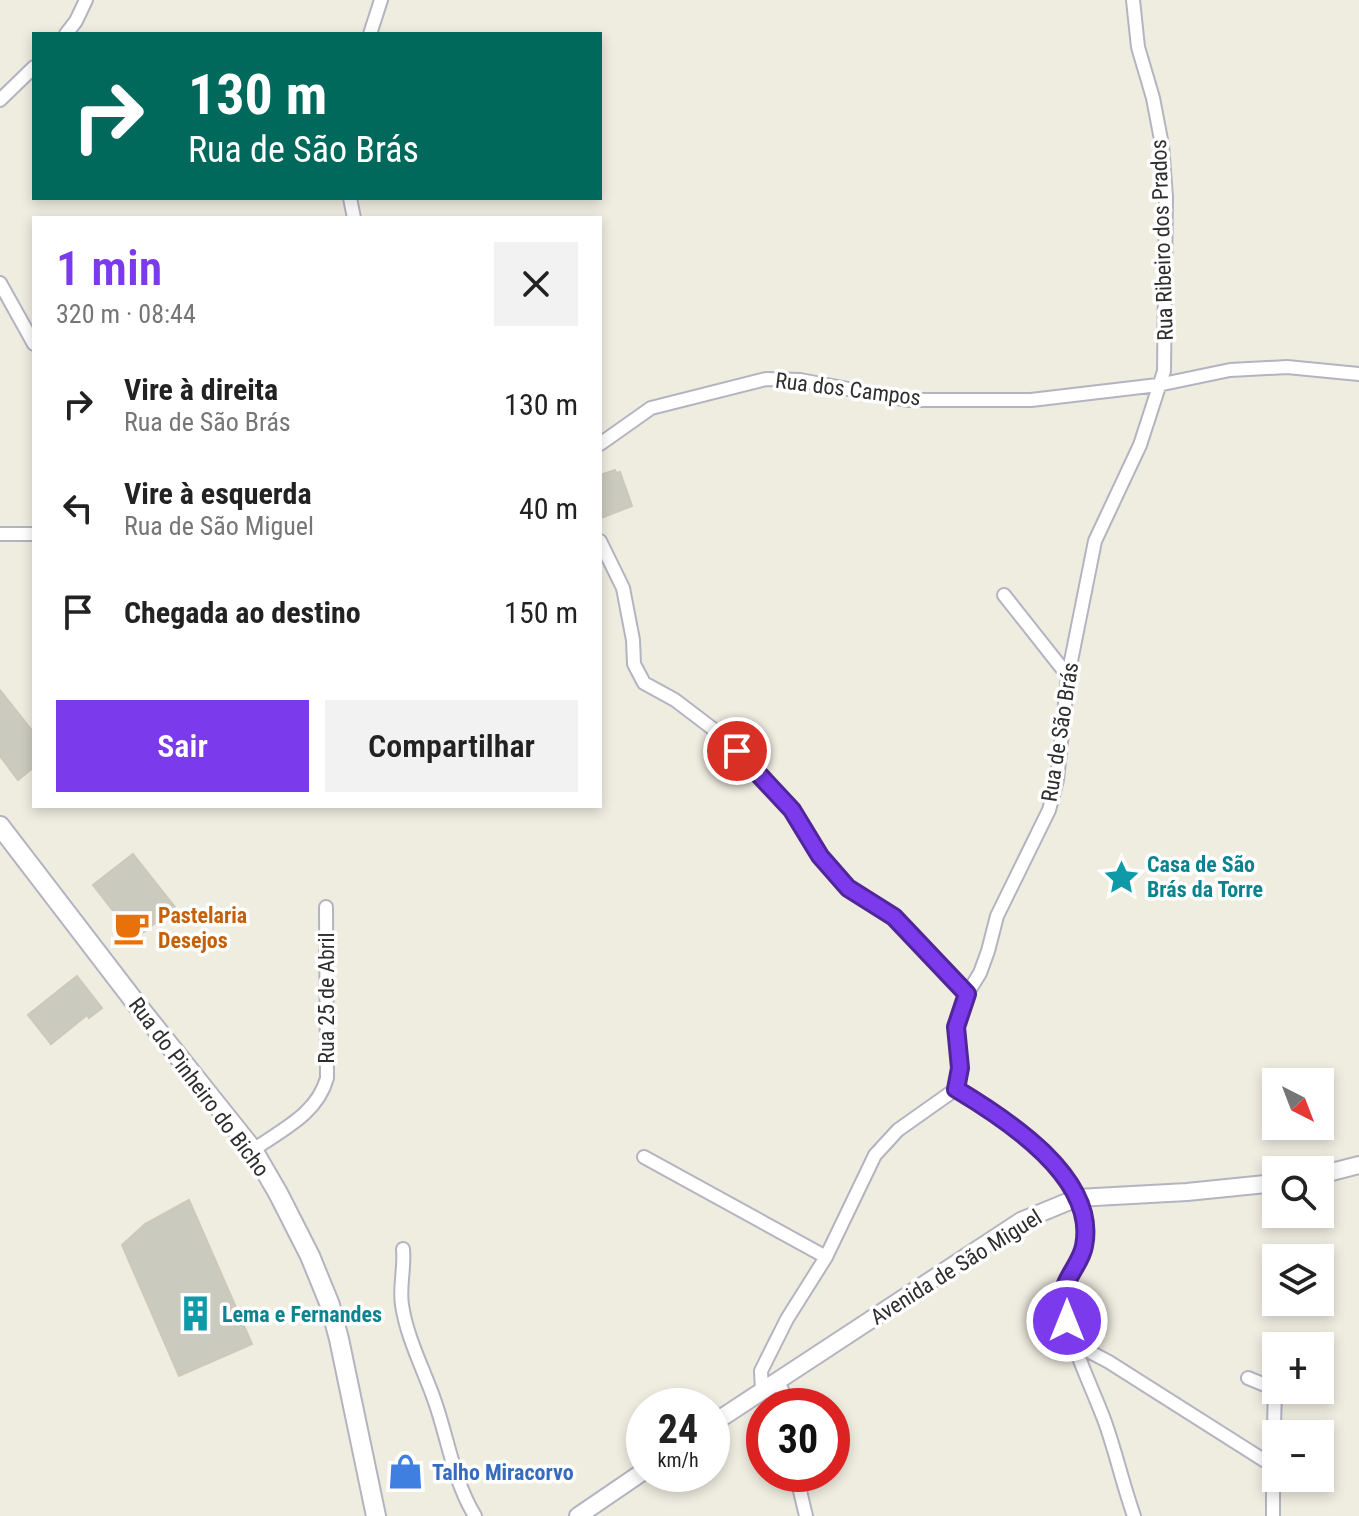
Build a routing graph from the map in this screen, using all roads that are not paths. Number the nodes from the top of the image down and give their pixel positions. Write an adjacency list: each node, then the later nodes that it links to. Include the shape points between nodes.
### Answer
1 (86, 0): 4 (street)
2 (381, 0): 5 (street)
3 (1133, 0): 11 (street, Rua Ribeiro dos Prados, via 1138,47 1158,119 1166,197 1166,348)
4 (68, 32)
5 (371, 32)
6 (32, 69): 7 (street)
7 (0, 100)
8 (0, 283): 9 (street)
9 (32, 340)
10 (1359, 374): 11 (street, Rua dos Campos, via 1287,367 1230,370)
11 (1158, 385): 12 (street, Rua dos Campos, via 1031,400 907,400 800,380 766,379 651,408); 17 (street, Rua de São Brás, via 1140,445 1095,541)
12 (602, 443)
13 (0, 534): 14 (street)
14 (32, 534)
15 (602, 545): 20 (street, via 623,588 634,664 644,683 675,700 754,766 848,888 894,917)
16 (1004, 595): 17 (street)
17 (1068, 676): 20 (street, Rua de São Brás, via 1049,810 997,916 984,962)
18 (0, 826): 22 (main road, Rua do Pinheiro do Bicho)
19 (326, 907): 22 (street, Rua 25 de Abril, via 327,1078 322,1095 309,1111)
20 (967, 994): 21 (street, Rua de São Brás, via 956,1027)
21 (956, 1089): 27 (street, via 1038,1147); 29 (street, via 898,1130 875,1155)
22 (253, 1150): 41 (main road, Rua do Pinheiro do Bicho, via 330,1305)
23 (644, 1157): 29 (street)
24 (1359, 1165): 25 (street)
25 (1334, 1171)
26 (1262, 1185): 27 (street, Avenida de São Miguel)
27 (1077, 1198): 30 (street, via 1086,1223 1084,1249 1063,1295); 32 (street, Avenida de São Miguel, via 1021,1221)
28 (403, 1249): 42 (street, via 400,1283 407,1330 464,1498)
29 (826, 1257): 33 (street, via 761,1371)
30 (1077, 1345): 37 (street); 45 (street)
31 (1248, 1378): 36 (street, via 1275,1389)
32 (777, 1380): 34 (street, Avenida de São Miguel); 35 (street)
33 (762, 1388)
34 (765, 1388)
35 (781, 1388)
36 (1274, 1420)
37 (1262, 1459)
38 (626, 1483): 43 (street)
39 (800, 1492): 44 (street)
40 (1273, 1492): 46 (street)
41 (376, 1516)
42 (475, 1516)
43 (578, 1516)
44 (806, 1516)
45 (1134, 1516)
46 (1273, 1516)

